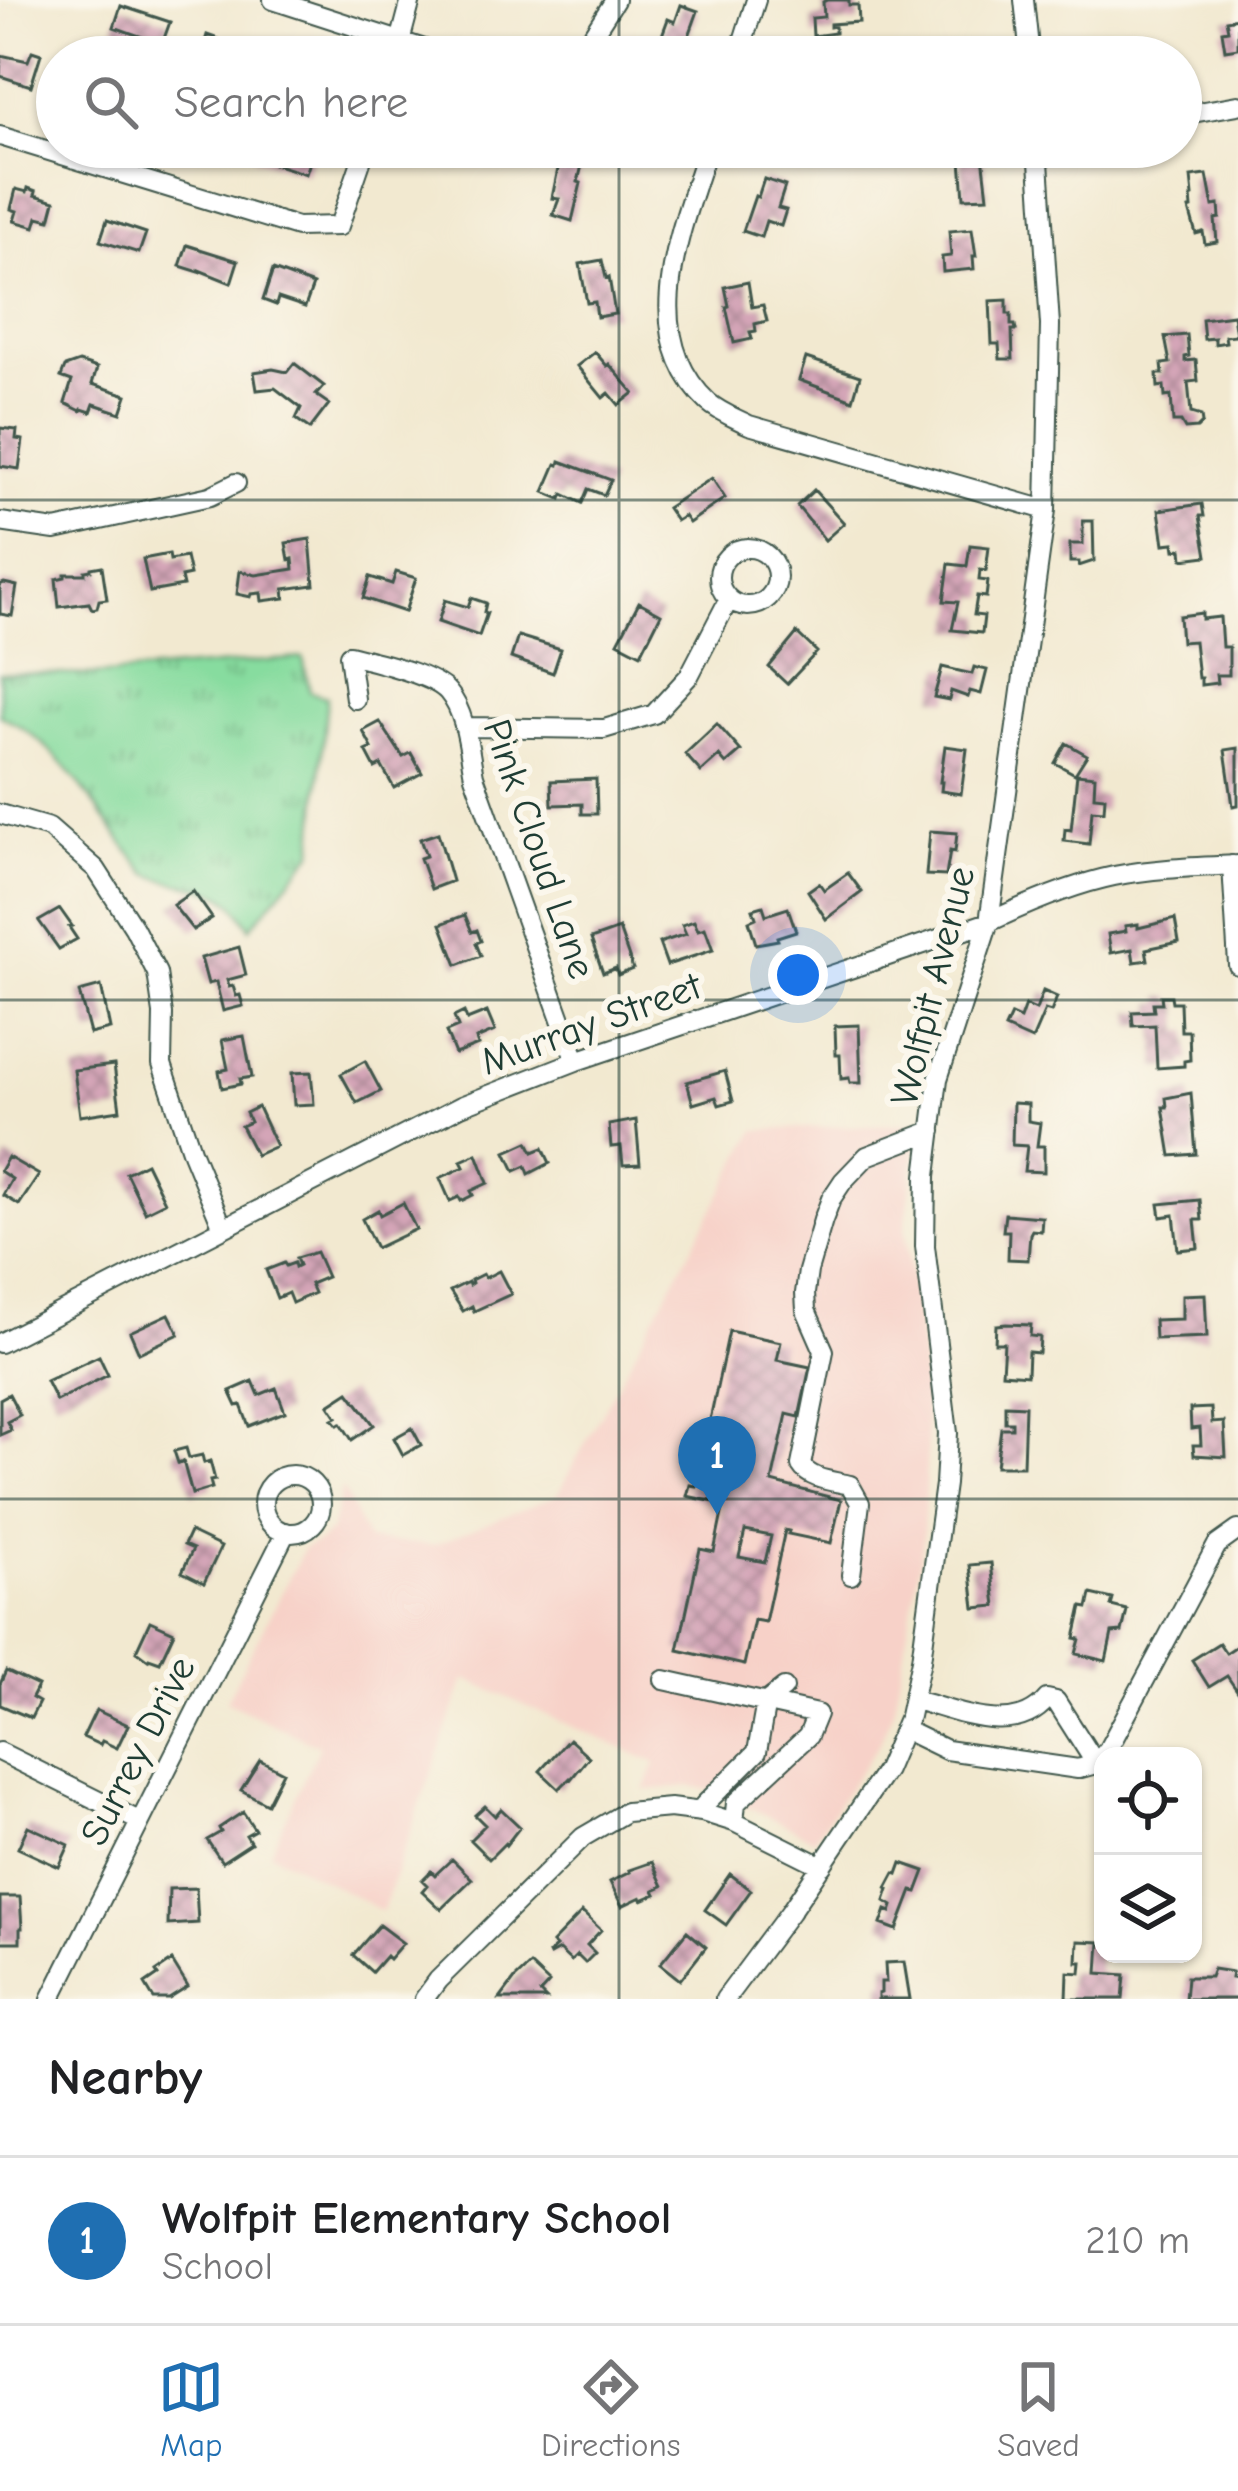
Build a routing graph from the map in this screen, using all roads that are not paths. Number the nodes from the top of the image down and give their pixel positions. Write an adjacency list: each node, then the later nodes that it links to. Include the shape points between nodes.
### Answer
1 (273, 0): 6 (street)
2 (411, 0): 7 (street)
3 (615, 0): 8 (street)
4 (756, 0): 9 (street)
5 (1024, 0): 10 (street)
6 (366, 36)
7 (402, 36)
8 (592, 36)
9 (745, 36)
10 (1028, 36)
11 (1238, 105): 12 (street)
12 (1202, 111)
13 (0, 136): 14 (street)
14 (36, 147)
15 (104, 168): 16 (street, via 297,227 340,226)
16 (359, 168)
17 (701, 168): 20 (street, via 679,237 669,308 674,351 712,406 748,425)
18 (1039, 168): 20 (street, Wolfpit Avenue, via 1050,326)
19 (236, 483): 21 (street, via 210,496 55,530)
20 (1046, 509): 27 (street, Wolfpit Avenue)
21 (0, 522)
22 (729, 599): 24 (street, via 689,676 654,713 604,729)
23 (355, 699): 24 (street, Pink Cloud Lane, via 349,655 448,690)
24 (464, 727): 29 (street, Pink Cloud Lane, via 474,776)
25 (0, 814): 31 (street, via 49,828 96,869 134,928 157,973 162,1064)
26 (1235, 865): 27 (street, Murray Street, via 1115,876); 28 (street)
27 (989, 922): 29 (street, Murray Street); 30 (street, Wolfpit Avenue, via 938,1079)
28 (1238, 965)
29 (576, 1061): 31 (street, Murray Street, via 461,1106)
30 (932, 1131): 35 (street, via 867,1156 850,1173 831,1199 808,1271 806,1310 824,1351 802,1465 815,1477 850,1485 860,1503); 38 (street, Wolfpit Avenue, via 925,1246 948,1447)
31 (224, 1228): 32 (street, Murray Street)
32 (0, 1343)
33 (1238, 1531): 41 (street, via 1217,1545)
34 (286, 1532): 46 (street, Surrey Drive)
35 (851, 1575)
36 (664, 1680): 39 (street)
37 (784, 1688): 39 (street)
38 (914, 1700): 40 (street, Wolfpit Avenue); 43 (street, via 1010,1720 1056,1701)
39 (766, 1702): 45 (street, via 758,1752); 47 (street, via 817,1714 808,1736 736,1803)
40 (905, 1730): 44 (street, via 991,1759); 48 (street, Wolfpit Avenue)
41 (1109, 1747)
42 (0, 1752): 46 (street)
43 (1094, 1761)
44 (1094, 1765)
45 (703, 1812): 47 (street); 50 (street, via 647,1809 607,1821 560,1858)
46 (139, 1821): 49 (street, Surrey Drive)
47 (734, 1822): 48 (street)
48 (822, 1866): 51 (street, Wolfpit Avenue)
49 (51, 1999)
50 (424, 1999)
51 (724, 1999)

